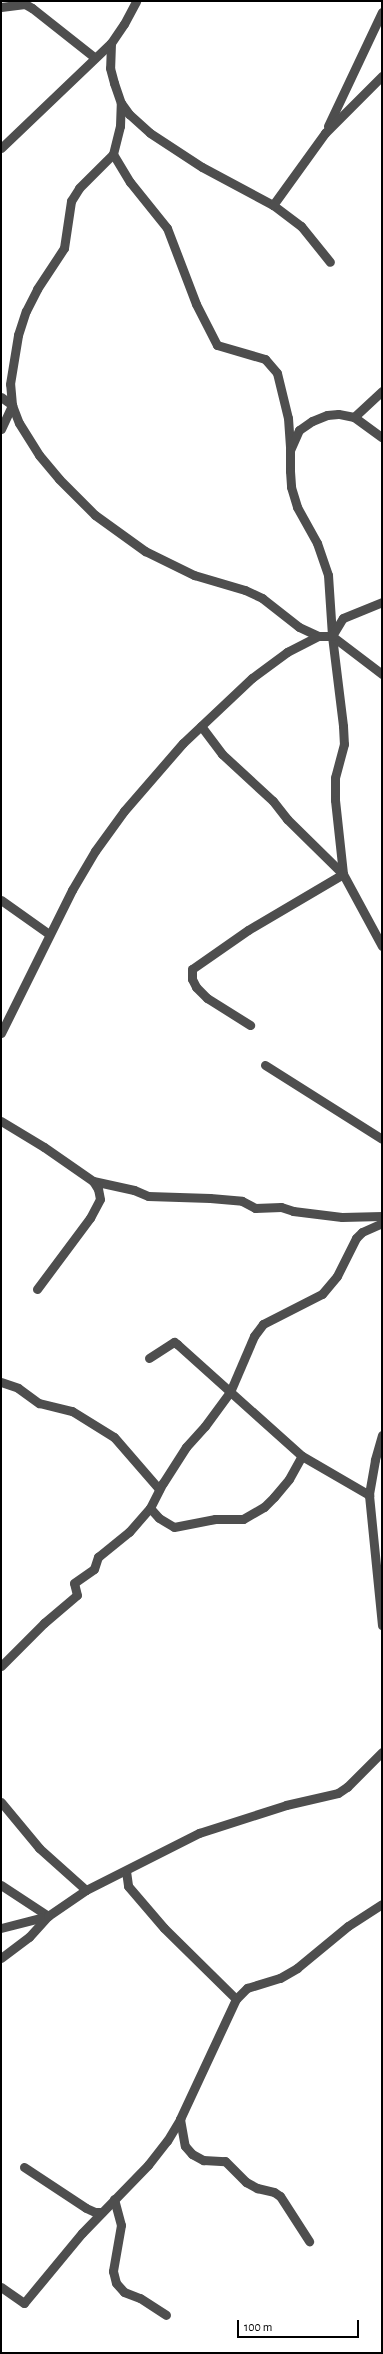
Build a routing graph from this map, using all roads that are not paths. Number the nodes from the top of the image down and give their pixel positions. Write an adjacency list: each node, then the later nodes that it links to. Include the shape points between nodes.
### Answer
1 (136, 1): 4 (street)
2 (1, 7): 5 (street, via 25,4)
3 (382, 12): 8 (street)
4 (111, 42): 5 (street); 7 (street, via 110,68)
5 (94, 57): 9 (street)
6 (382, 76): 8 (street)
7 (121, 103): 10 (street, via 120,126); 11 (street, via 150,133 202,167)
8 (325, 133): 11 (street)
9 (1, 148)
10 (113, 154): 15 (street, via 78,188 71,201 64,248 26,311 18,335 10,384); 19 (street, via 130,182 167,228 196,304 217,345 265,359 277,372 288,418)
11 (272, 205): 12 (street, via 301,226)
12 (330, 262)
13 (382, 391): 16 (street)
14 (1, 396): 15 (street)
15 (12, 405): 17 (street); 21 (street, via 19,423 39,455 95,515 145,551 194,575 245,590 262,598 299,627)
16 (354, 417): 18 (street); 19 (street, via 338,414 312,421 299,430)
17 (1, 429)
18 (382, 437)
19 (290, 450): 22 (street, via 291,486 297,507 317,543 328,575)
20 (382, 602): 22 (street, via 343,618)
21 (318, 636): 22 (street); 24 (street, via 287,652 252,678)
22 (332, 636): 23 (street); 25 (street, via 344,744 335,778)
23 (382, 674)
24 (201, 726): 25 (street, via 222,754 274,801 287,819); 27 (street, via 124,810 95,851)
25 (343, 874): 28 (street); 29 (street, via 248,930 192,969 192,979 196,987 207,998)
26 (1, 900): 27 (street)
27 (49, 934): 30 (street)
28 (382, 946)
29 (250, 1025)
30 (1, 1033)
31 (265, 1065): 33 (street)
32 (1, 1121): 34 (street)
33 (382, 1139)
34 (93, 1181): 35 (street, via 134,1190 148,1196 242,1201 255,1208 281,1207 293,1211 342,1217); 37 (street, via 100,1199 90,1218)
35 (382, 1216)
36 (382, 1223): 40 (street, via 362,1232 356,1238 337,1276 322,1294 263,1324 254,1336)
37 (37, 1290)
38 (149, 1358): 40 (street, via 174,1342)
39 (1, 1382): 43 (street, via 18,1388 39,1403 72,1411 114,1437)
40 (230, 1392): 42 (street); 43 (street, via 206,1426 186,1447)
41 (382, 1435): 44 (street)
42 (302, 1456): 44 (street); 45 (street, via 274,1497 264,1507 243,1519 174,1526 159,1518)
43 (160, 1489): 45 (street)
44 (369, 1495): 46 (street)
45 (150, 1508): 48 (street, via 129,1532 98,1557 94,1569 74,1583 77,1595 44,1623)
46 (381, 1591): 47 (street)
47 (382, 1625)
48 (1, 1666)
49 (382, 1752): 51 (street, via 338,1793 286,1805 199,1833)
50 (1, 1802): 53 (street, via 38,1848)
51 (126, 1870): 53 (street); 58 (street, via 128,1886 164,1928)
52 (1, 1885): 55 (street)
53 (86, 1890): 55 (street)
54 (382, 1904): 58 (street, via 348,1926 297,1968 280,1978 246,1988)
55 (48, 1916): 56 (street); 57 (street, via 29,1937)
56 (1, 1928)
57 (1, 1958)
58 (236, 1999): 59 (street)
59 (180, 2119): 61 (street, via 167,2141); 63 (street, via 185,2146 192,2154 204,2160 225,2161 246,2182 280,2196)
60 (24, 2167): 62 (street, via 86,2208)
61 (114, 2199): 62 (street); 65 (street, via 122,2225 113,2271 116,2283 124,2292 140,2298)
62 (102, 2212): 64 (street, via 24,2303)
63 (308, 2241)
64 (1, 2287)
65 (166, 2316)

